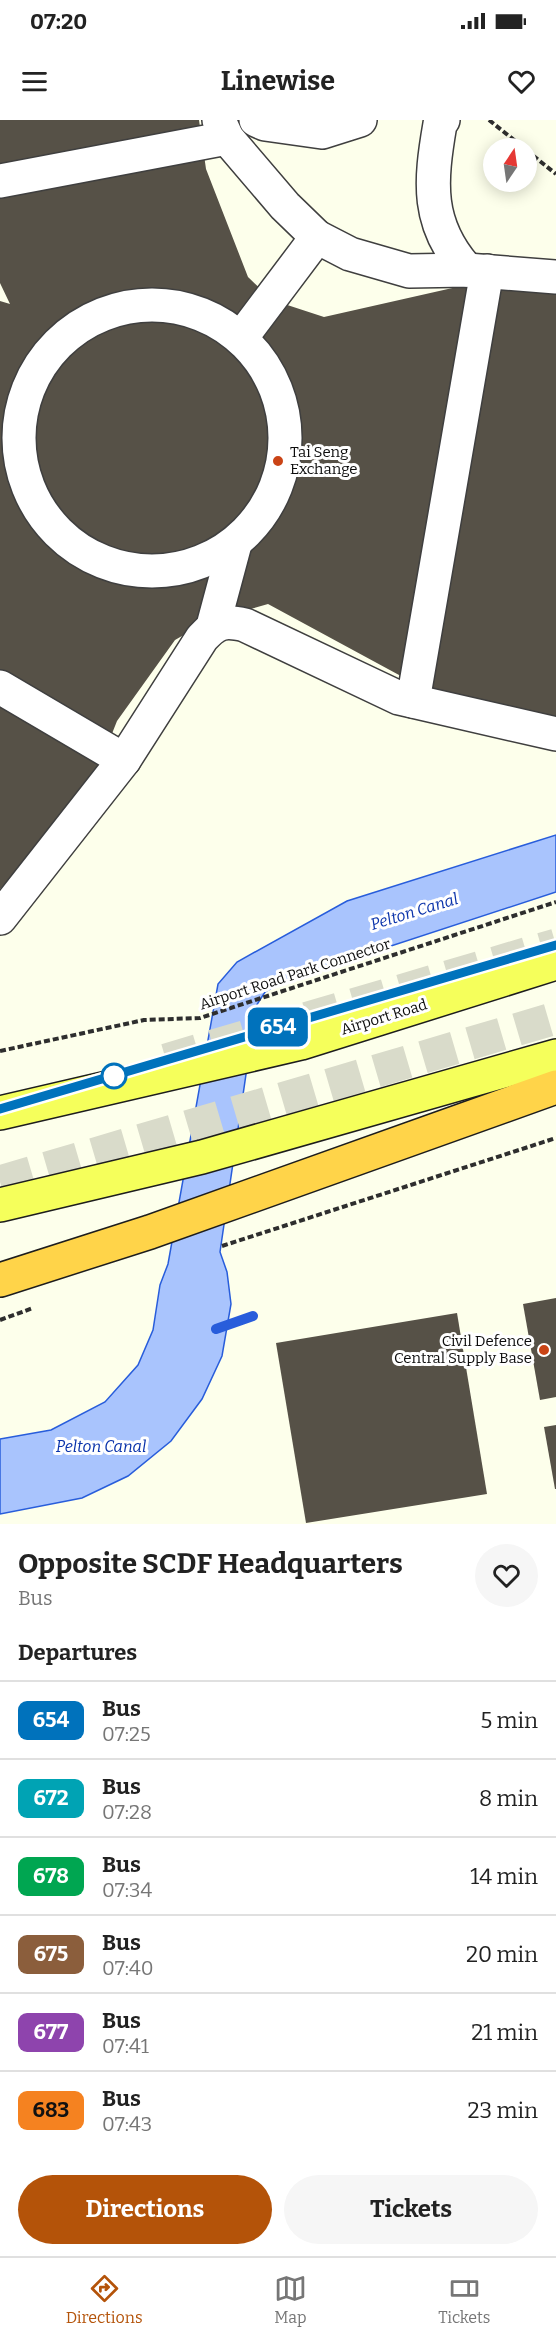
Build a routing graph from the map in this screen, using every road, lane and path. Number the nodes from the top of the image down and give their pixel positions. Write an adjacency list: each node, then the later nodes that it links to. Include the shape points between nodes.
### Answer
1 (256, 120): 2 (lane, via 322,132)
2 (360, 120)
3 (443, 120): 11 (lane, via 432,168 434,206 441,233 456,258)
4 (489, 120): 6 (path)
5 (223, 129): 9 (lane); 10 (lane, via 285,206)
6 (511, 138)
7 (537, 159): 8 (path)
8 (556, 174)
9 (0, 181)
10 (317, 237): 11 (lane, via 350,254 409,271); 13 (lane)
11 (477, 271): 12 (lane); 17 (lane)
12 (556, 277)
13 (241, 338): 14 (lane, via 272,381 283,411 286,443 281,475 268,504); 14 (lane, via 220,323 154,305 113,310 76,327 46,356 26,392 18,432 22,474 40,511 68,542 104,562 145,571 186,567)
14 (235, 544): 15 (lane)
15 (213, 626): 17 (lane, via 229,621 245,625 399,698); 19 (lane)
16 (0, 687): 19 (lane)
17 (413, 701): 18 (lane)
18 (556, 734)
19 (124, 760): 21 (lane)
20 (556, 902): 23 (path, Airport Road Park Connector, via 200,1018 144,1020)
21 (0, 918)
22 (556, 963): 26 (main road, Airport Road, via 301,1043)
23 (0, 1051)
24 (556, 1056): 28 (main road, via 202,1157)
25 (556, 1087): 30 (highway, via 150,1232)
26 (0, 1113)
27 (556, 1138): 29 (path)
28 (0, 1204)
29 (221, 1246)
30 (0, 1280)
31 (43, 1305): 32 (path)
32 (0, 1320)

